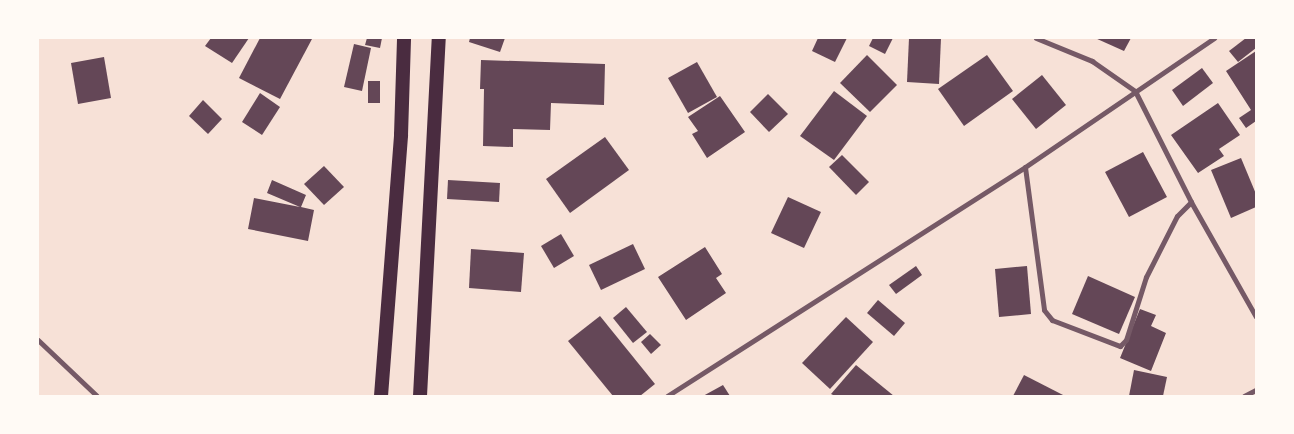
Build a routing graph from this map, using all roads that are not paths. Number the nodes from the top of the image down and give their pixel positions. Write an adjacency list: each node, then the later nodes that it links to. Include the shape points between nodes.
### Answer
1 (404, 38): 12 (highway, via 401,135)
2 (439, 38): 13 (highway)
3 (1036, 38): 5 (street, via 1092,61)
4 (1214, 38): 5 (street)
5 (1135, 91): 6 (street); 7 (street)
6 (1025, 167): 7 (street, via 1044,310 1052,320 1120,346 1126,340 1150,268 1177,216); 14 (street)
7 (1191, 202): 8 (street)
8 (1256, 317)
9 (38, 340): 11 (street)
10 (1256, 390): 15 (street)
11 (97, 396)
12 (381, 396)
13 (420, 396)
14 (667, 396)
15 (1244, 396)

